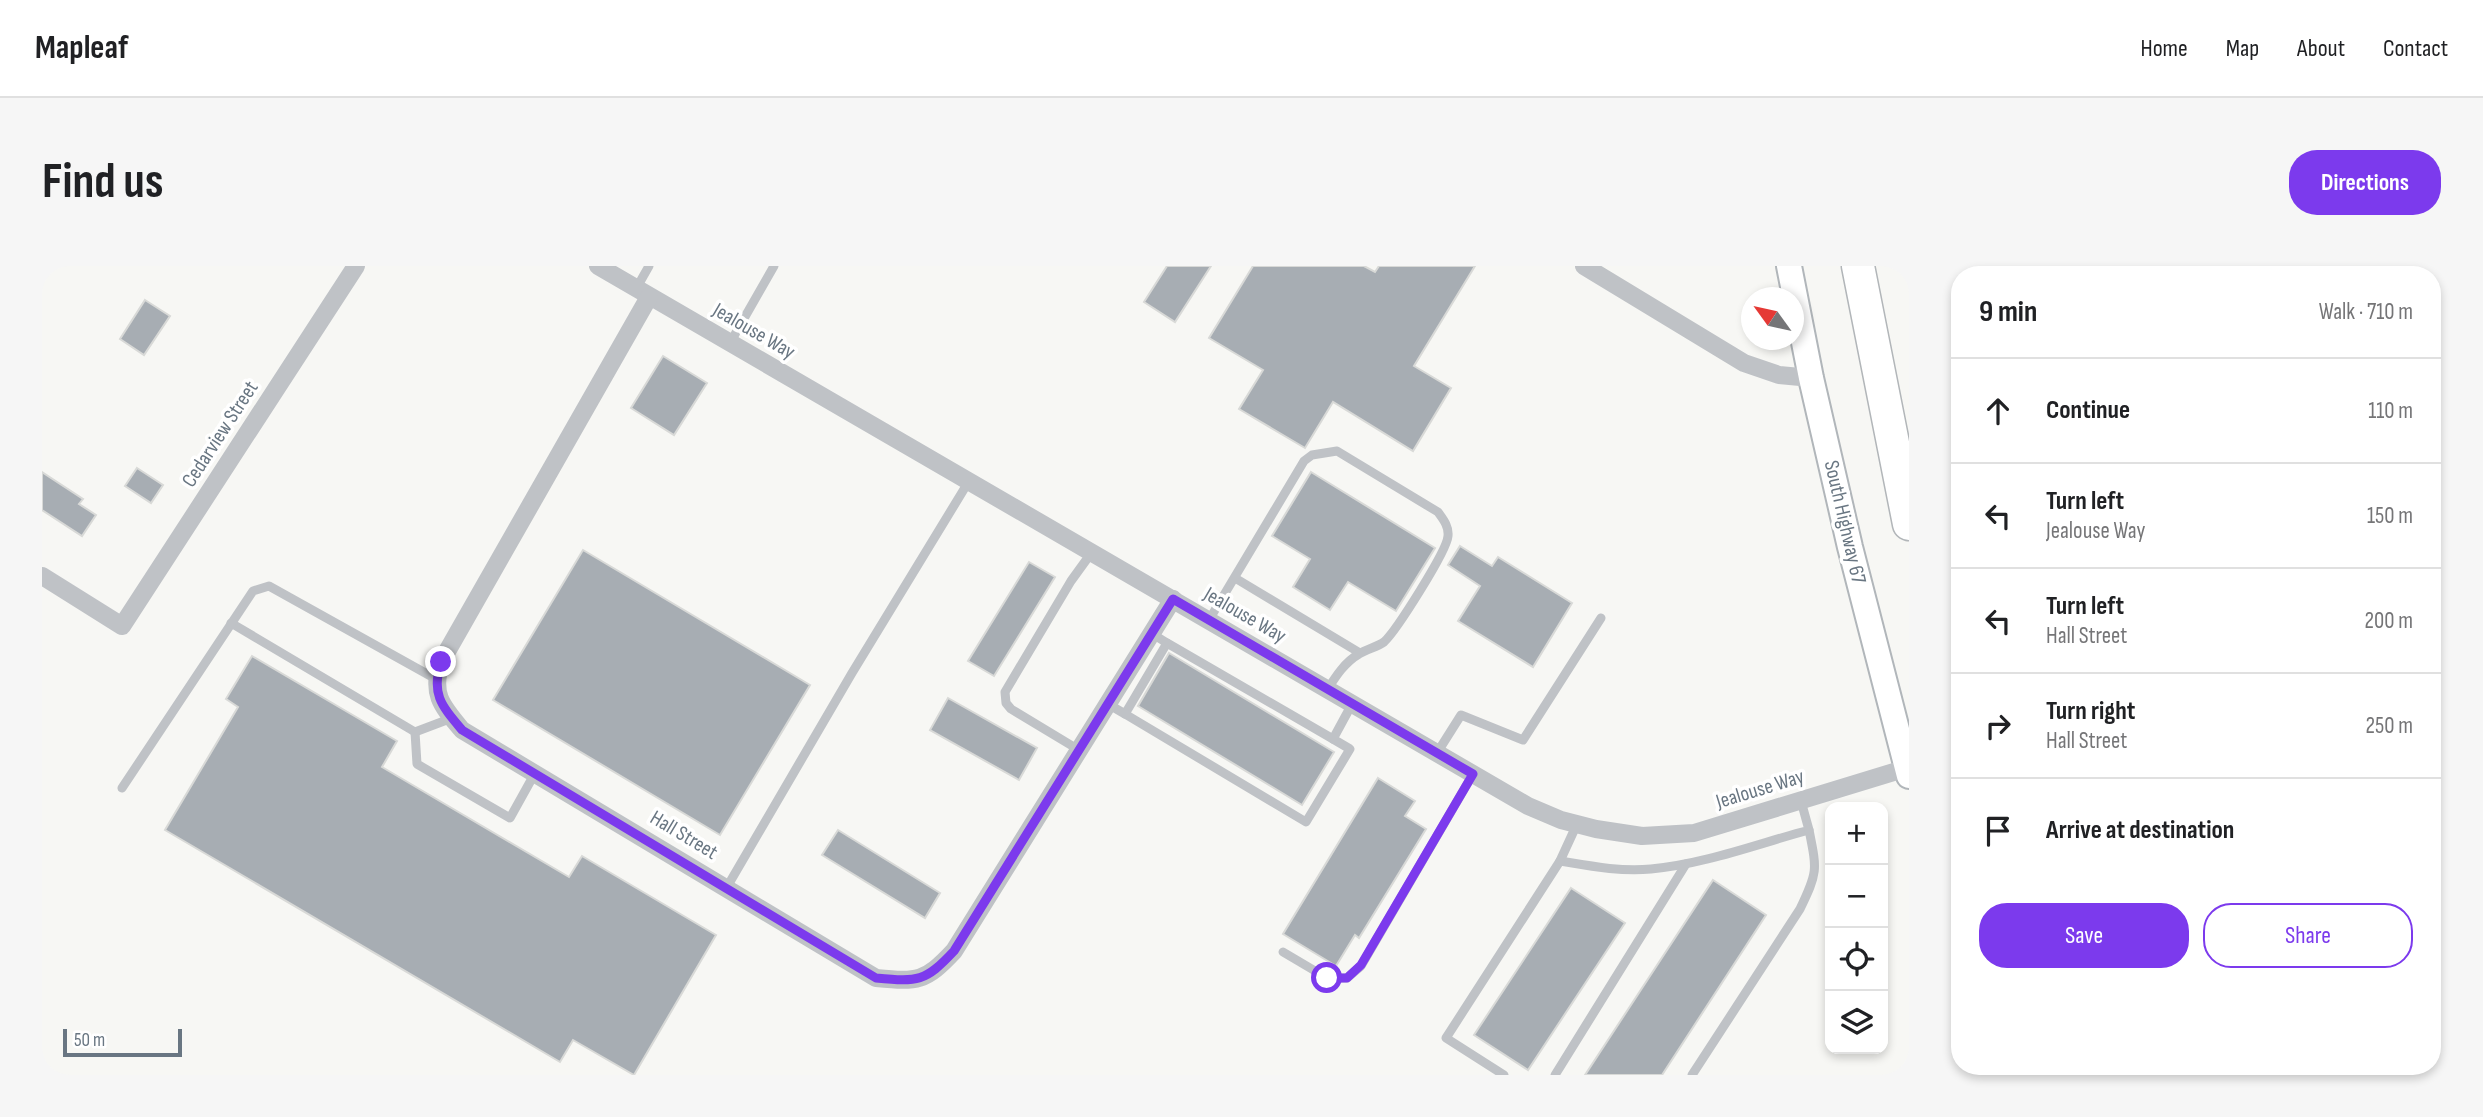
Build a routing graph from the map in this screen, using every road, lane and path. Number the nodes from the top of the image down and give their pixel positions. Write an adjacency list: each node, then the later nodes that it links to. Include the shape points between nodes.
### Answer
1 (356, 266): 14 (street, Cedarview Street, via 122,626)
2 (598, 266): 8 (street, Jealouse Way)
3 (649, 266): 8 (lane)
4 (774, 266): 9 (lane)
5 (1584, 266): 10 (street, via 1745,363 1779,375)
6 (1789, 266): 10 (main road, South Highway 67)
7 (1858, 266): 12 (highway)
8 (642, 293): 9 (street, Jealouse Way); 23 (street, via 441,662)
9 (730, 343): 11 (street, Jealouse Way)
10 (1811, 378): 33 (main road, South Highway 67)
11 (969, 481): 13 (street, Jealouse Way); 42 (lane)
12 (1909, 524)
13 (1092, 552): 16 (street, Jealouse Way); 31 (lane, via 1005,692 1011,709)
14 (42, 576)
15 (1235, 578): 18 (lane); 22 (lane); 22 (lane, via 1304,461 1312,455 1336,451 1438,512 1448,537 1442,553 1393,631 1382,643)
16 (1173, 599): 18 (street, Jealouse Way); 20 (street, Hall Street)
17 (1601, 618): 32 (lane, via 1523,740 1461,715)
18 (1209, 620): 24 (street, Jealouse Way)
19 (232, 623): 23 (lane, via 253,591 269,586); 29 (lane); 36 (lane)
20 (1151, 633): 21 (lane); 25 (street, Hall Street)
21 (1167, 643): 27 (lane); 30 (lane)
22 (1360, 653): 24 (lane)
23 (436, 679): 28 (street, Hall Street, via 442,706)
24 (1327, 690): 26 (street, Jealouse Way)
25 (1108, 704): 27 (lane); 31 (street, Hall Street)
26 (1352, 704): 30 (lane); 32 (street, Jealouse Way)
27 (1125, 714): 30 (lane, via 1306,822 1350,749)
28 (452, 718): 29 (lane); 34 (street, Hall Street, via 462,730)
29 (415, 732): 34 (lane, via 417,764 510,818)
30 (1333, 739)
31 (1079, 750): 42 (street, Hall Street, via 954,951 934,972 908,981 876,978)
32 (1437, 753): 35 (street, Jealouse Way)
33 (1908, 772): 37 (street, Jealouse Way)
34 (536, 773): 42 (street, Hall Street)
35 (1473, 774): 38 (street, Jealouse Way, via 1528,806); 43 (lane, via 1354,972 1347,978 1327,978)
36 (122, 788)
37 (1801, 800): 38 (street, Jealouse Way, via 1694,833 1642,836); 39 (lane)
38 (1577, 824): 40 (lane)
39 (1809, 830): 41 (lane); 46 (lane, via 1816,867 1812,885)
40 (1560, 861): 41 (lane, via 1604,868); 44 (lane, via 1446,1038)
41 (1686, 864): 45 (lane)
42 (727, 887)
43 (1283, 952)
44 (1504, 1075)
45 (1555, 1075)
46 (1692, 1075)

